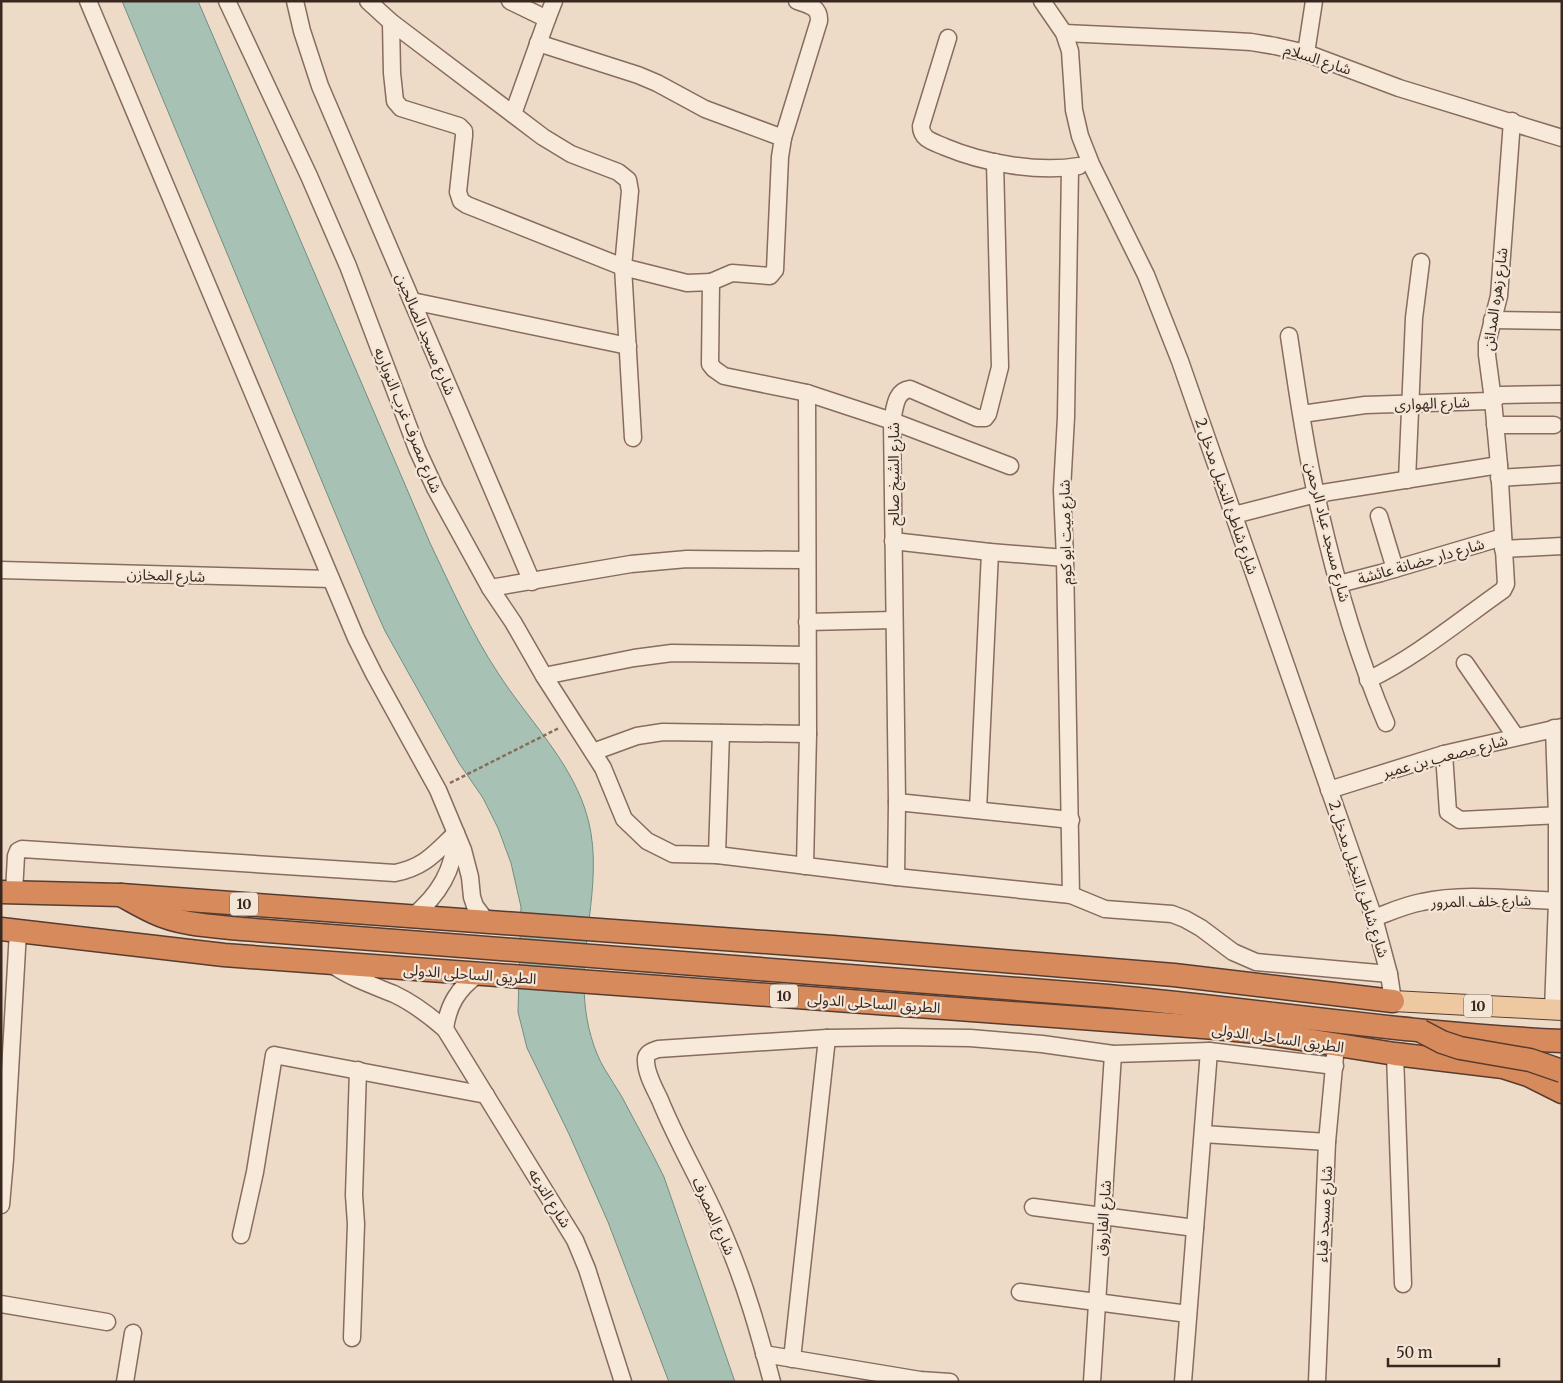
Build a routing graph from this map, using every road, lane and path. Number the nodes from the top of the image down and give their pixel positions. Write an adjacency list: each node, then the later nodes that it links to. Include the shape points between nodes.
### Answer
1 (88, 1): 55 (street)
2 (227, 1): 58 (street, شارع مصرف غرب النوباريه, via 348,266 417,449)
3 (296, 1): 26 (street, شارع مسجد الصالحين, via 320,86)
4 (368, 1): 11 (street)
5 (510, 1): 10 (street)
6 (554, 1): 10 (street)
7 (797, 1): 18 (street, via 817,10 820,21)
8 (1042, 1): 12 (street, شارع شاطئ النخيل مدخل 2)
9 (1314, 1): 15 (street)
10 (547, 19): 14 (street)
11 (390, 22): 16 (street); 24 (street, via 397,105 459,126 464,131 458,192 462,201)
12 (1064, 33): 15 (street, شارع السلام, via 1251,42); 21 (street, شارع شاطئ النخيل مدخل 2, via 1070,51 1074,110)
13 (948, 38): 20 (street, via 921,126 922,134 928,140 960,153)
14 (538, 43): 16 (street); 18 (street, via 638,75 705,109)
15 (1306, 53): 17 (street, شارع السلام, via 1398,88)
16 (513, 114): 24 (street, via 570,154 618,172 628,180 630,192)
17 (1512, 122): 19 (street, شارع السلام); 27 (street, شارع زهره المدائن, via 1499,296)
18 (783, 138): 25 (street, via 776,270 770,276 732,273)
19 (1562, 138)
20 (995, 162): 22 (street); 36 (street, شارع الشيخ صالح, via 1000,367 988,414 980,418 910,389 898,395)
21 (1091, 164): 22 (street); 45 (street, شارع شاطئ النخيل مدخل 2, via 1162,312)
22 (1070, 168): 51 (street, شارع ميت ابو كوم, via 1062,490)
23 (1421, 262): 34 (street)
24 (623, 267): 25 (street, via 687,283); 30 (street)
25 (711, 282): 31 (street, via 709,357 714,369 724,376)
26 (412, 301): 30 (street); 56 (street, شارع مسجد الصالحين)
27 (1492, 320): 28 (street); 33 (street, شارع زهره المدائن, via 1487,355)
28 (1562, 321)
29 (1289, 336): 35 (street, شارع مسجد عباد الرحمن)
30 (628, 346): 39 (street)
31 (807, 393): 36 (street); 52 (street)
32 (1562, 394): 33 (street, شارع الهوارى, via 1501,395)
33 (1493, 400): 34 (street, شارع الهوارى); 37 (street, شارع زهره المدائن)
34 (1409, 404): 35 (street, شارع الهوارى, via 1365,405); 43 (street)
35 (1302, 414): 44 (street, شارع مسجد عباد الرحمن)
36 (892, 421): 40 (street); 47 (street, شارع الشيخ صالح)
37 (1495, 425): 38 (street); 41 (street, شارع زهره المدائن)
38 (1554, 425)
39 (633, 438)
40 (1010, 466)
41 (1499, 472): 42 (street); 43 (street); 48 (street, شارع زهره المدائن)
42 (1562, 474)
43 (1407, 480): 44 (street)
44 (1316, 494): 45 (street); 57 (street, شارع مسجد عباد الرحمن)
45 (1234, 514): 74 (street, شارع شاطئ النخيل مدخل 2)
46 (1379, 516): 53 (street)
47 (893, 541): 50 (street); 59 (street, شارع الشيخ صالح)
48 (1503, 543): 49 (street, شارع دار حضانة عائشة); 53 (street, شارع دار حضانة عائشة); 64 (street, شارع زهره المدائن, via 1506,584 1503,590 1409,656)
49 (1562, 546)
50 (990, 552): 51 (street); 76 (street)
51 (1065, 558): 78 (street, شارع ميت ابو كوم)
52 (807, 560): 56 (street, via 687,559 631,564); 60 (street)
53 (1395, 569): 57 (street, شارع دار حضانة عائشة)
54 (1, 570): 55 (street, شارع المخازن)
55 (331, 579): 79 (street, via 374,674 438,790)
56 (532, 582): 58 (street)
57 (1339, 584): 64 (street, شارع مسجد عباد الرحمن)
58 (490, 588): 63 (street, شارع مصرف غرب النوباريه)
59 (894, 620): 60 (street); 75 (street, شارع الشيخ صالح)
60 (807, 622): 61 (street)
61 (807, 655): 63 (street, via 672,653); 69 (street)
62 (1465, 663): 70 (street)
63 (544, 676): 71 (street, شارع مصرف غرب النوباريه)
64 (1368, 680): 65 (street, شارع مسجد عباد الرحمن)
65 (1386, 723)
66 (1558, 727): 70 (street, شارع مصعب بن عمير); 77 (street)
67 (550, 733): 73 (path)
68 (721, 733): 69 (street); 71 (street, via 663,732 637,736); 80 (street)
69 (808, 734): 81 (street)
70 (1516, 737): 72 (street, شارع مصعب بن عمير)
71 (593, 752): 80 (street, شارع مصرف غرب النوباريه, via 624,819 647,841 673,854)
72 (1444, 754): 74 (street, شارع مصعب بن عمير); 77 (street, via 1448,812 1454,817 1460,820)
73 (451, 782)
74 (1329, 790): 88 (street, شارع شاطئ النخيل مدخل 2)
75 (897, 802): 76 (street); 82 (street, شارع الشيخ صالح)
76 (978, 810): 78 (street)
77 (1559, 815): 86 (street)
78 (1071, 820): 85 (street, شارع ميت ابو كوم)
79 (456, 833): 83 (street, via 429,860 395,873 22,849 16,856); 87 (street, via 453,859 442,886); 89 (street, via 467,863 475,906)
80 (717, 855): 81 (street)
81 (805, 866): 82 (street)
82 (896, 877): 85 (street)
83 (8, 892): 84 (highway, 10)
84 (122, 895): 87 (highway, 10); 98 (highway, via 153,912 191,924 242,930 1108,996)
85 (1071, 895): 92 (street, via 1105,909 1172,914 1201,928 1233,952 1256,962)
86 (1559, 901): 88 (street, شارع خلف المرور, via 1447,898 1398,908); 96 (street)
87 (412, 917): 89 (highway, 10)
88 (1374, 918): 92 (street, شارع شاطئ النخيل مدخل 2)
89 (487, 922): 95 (highway, 10, via 1174,975)
90 (10, 930): 91 (highway, الطريق الساحلى الدولى / 10); 94 (street)
91 (331, 964): 93 (highway, الطريق الساحلى الدولى / 10); 97 (street, شارع الترعه, via 352,977 408,1001)
92 (1389, 974): 95 (street, شارع شاطئ النخيل مدخل 2)
93 (477, 975): 97 (street, via 454,998); 104 (highway, الطريق الساحلى الدولى / 10, via 1176,1024 1256,1032)
94 (8, 977): 113 (street)
95 (1393, 1001): 96 (main road, 10)
96 (1557, 1010)
97 (445, 1029): 110 (street, شارع الترعه)
98 (1421, 1031): 100 (highway); 107 (highway, bridge, via 1460,1048 1530,1060)
99 (827, 1038): 102 (street, via 970,1038); 127 (street, شارع المصرف, via 658,1049 646,1056 652,1082 669,1123 726,1237); 128 (street)
100 (1562, 1041)
101 (1209, 1051): 102 (street); 104 (street); 111 (street)
102 (1113, 1054): 116 (street, شارع الفاروق)
103 (1395, 1054): 104 (highway, الطريق الساحلى الدولى / 10); 108 (highway, الطريق الساحلى الدولى / 10, via 1503,1068); 119 (street)
104 (1335, 1056): 112 (street, شارع مسجد قباء)
105 (1562, 1066): 108 (main road)
106 (358, 1070): 110 (street); 118 (street, via 273,1056 255,1172); 126 (street)
107 (1562, 1071)
108 (1528, 1075): 109 (highway, الطريق الساحلى الدولى / 10)
109 (1562, 1092)
110 (486, 1095): 131 (street, شارع الترعه, via 575,1240 588,1269)
111 (1203, 1134): 112 (street); 117 (street)
112 (1327, 1142): 136 (street, شارع مسجد قباء)
113 (2, 1201): 114 (street)
114 (1, 1205)
115 (1032, 1207): 116 (street)
116 (1103, 1216): 117 (street); 121 (street, شارع الفاروق)
117 (1195, 1228): 123 (street)
118 (241, 1235)
119 (1403, 1284)
120 (1020, 1292): 121 (street)
121 (1097, 1302): 123 (street); 134 (street, شارع الفاروق)
122 (1, 1304): 124 (street)
123 (1188, 1314): 135 (street)
124 (107, 1322)
125 (133, 1333): 130 (street)
126 (352, 1338)
127 (764, 1354): 128 (street); 132 (street, شارع المصرف)
128 (792, 1359): 129 (street)
129 (920, 1381): 133 (street)
130 (125, 1382)
131 (623, 1382)
132 (772, 1382)
133 (950, 1382)
134 (1092, 1382)
135 (1183, 1382)
136 (1317, 1382)

